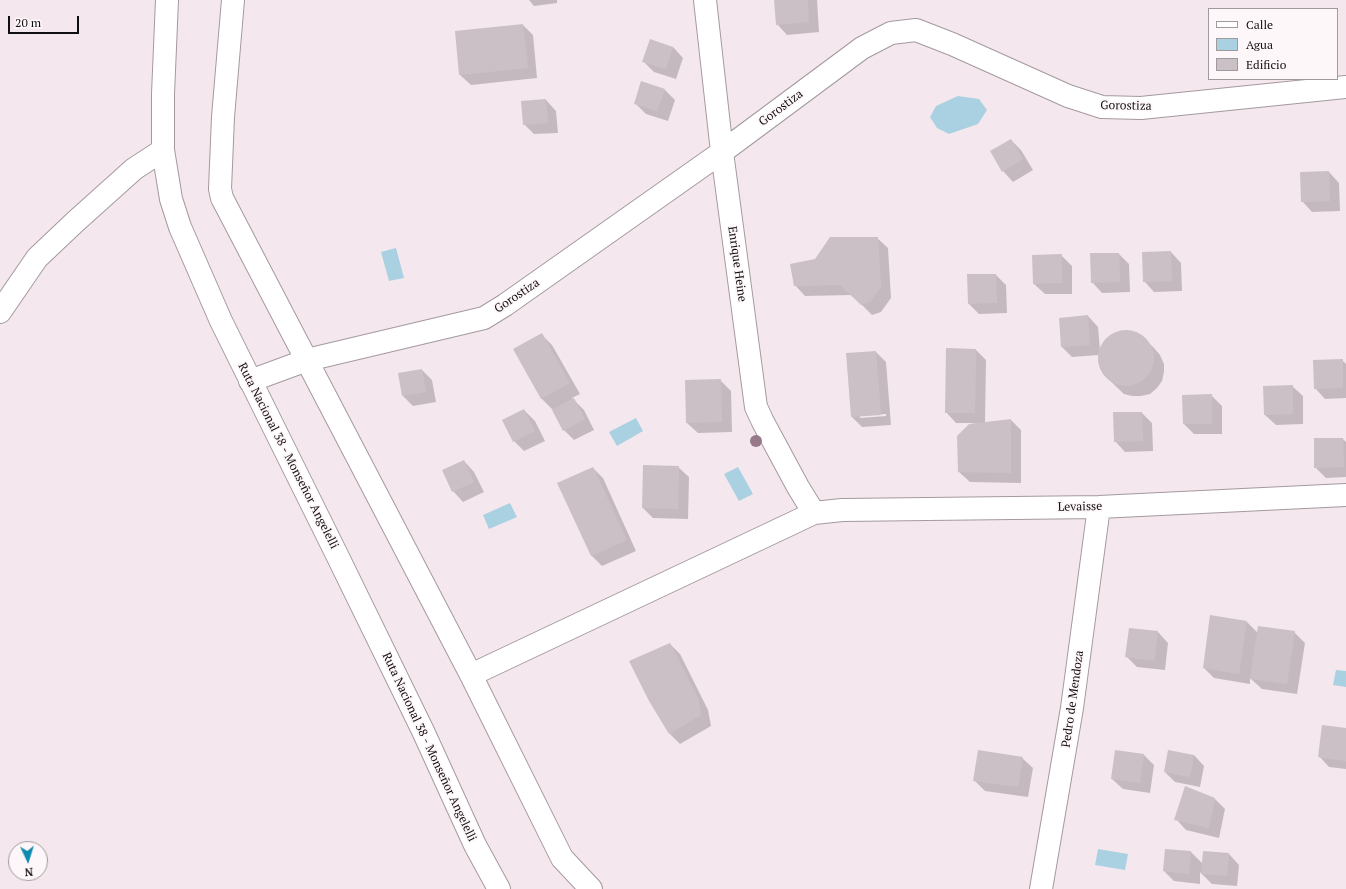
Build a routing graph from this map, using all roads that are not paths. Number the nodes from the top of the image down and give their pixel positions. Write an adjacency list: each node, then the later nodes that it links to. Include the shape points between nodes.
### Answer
1 (167, 0): 5 (street, Ruta Nacional 38 - Monseñor Angelelli, via 163,94)
2 (233, 0): 8 (street, via 220,189 222,198)
3 (705, 0): 6 (street, Enrique Heine)
4 (1346, 88): 6 (street, Gorostiza, via 1141,108 1102,107 1068,96 916,30 891,32 862,48)
5 (164, 150): 7 (street, via 134,169 37,258); 9 (street, Ruta Nacional 38 - Monseñor Angelelli, via 171,199 180,227)
6 (722, 152): 8 (street, Gorostiza, via 484,318); 12 (street, Enrique Heine, via 756,407)
7 (0, 312)
8 (307, 360): 9 (street, Gorostiza); 13 (street)
9 (250, 381): 14 (street, Ruta Nacional 38 - Monseñor Angelelli, via 413,710 475,845)
10 (1346, 495): 11 (street, Levaisse)
11 (1099, 507): 12 (street, Levaisse, via 842,510); 16 (street, Pedro de Mendoza, via 1072,708)
12 (814, 513): 13 (street, Levaisse)
13 (471, 675): 15 (street, via 562,858)
14 (499, 889)
15 (591, 889)
16 (1041, 889)

